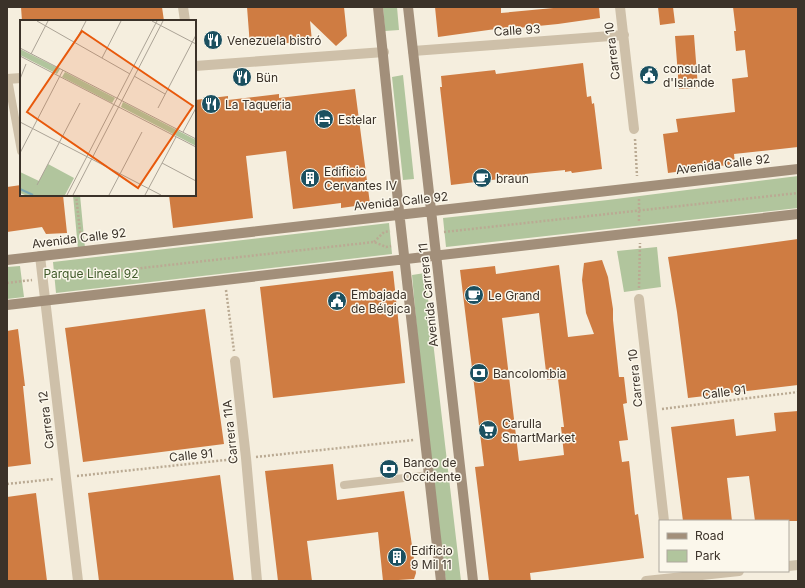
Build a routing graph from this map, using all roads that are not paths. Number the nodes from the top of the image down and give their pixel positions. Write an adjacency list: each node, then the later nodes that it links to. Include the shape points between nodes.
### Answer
1 (183, 7): 5 (street)
2 (378, 7): 8 (main road, Avenida Carrera 11)
3 (408, 7): 7 (main road, Avenida Carrera 11)
4 (620, 7): 6 (street, Carrera 10)
5 (185, 20)
6 (624, 35): 7 (street, Calle 93); 12 (street, Carrera 10)
7 (413, 51): 15 (main road, Avenida Carrera 11)
8 (384, 52): 9 (street); 16 (main road, Avenida Carrera 11)
9 (196, 66)
10 (7, 77): 11 (street); 13 (lane)
11 (20, 78)
12 (634, 129)
13 (20, 147)
14 (798, 169): 15 (main road, Avenida Calle 92)
15 (431, 212): 16 (main road, Avenida Calle 92); 19 (main road, Avenida Carrera 11)
16 (400, 214): 18 (main road, Avenida Calle 92); 20 (main road, Avenida Carrera 11)
17 (798, 214): 19 (main road)
18 (40, 256): 21 (main road, Avenida Calle 92); 23 (street, Carrera 12)
19 (436, 256): 20 (main road); 34 (main road, Avenida Carrera 11)
20 (405, 259): 23 (main road); 26 (main road, Avenida Carrera 11)
21 (7, 260)
22 (639, 299): 28 (street, Carrera 10)
23 (46, 300): 24 (main road); 31 (street, Carrera 12)
24 (7, 305)
25 (235, 361): 32 (street, Carrera 11A)
26 (430, 475): 27 (lane); 33 (main road, Avenida Carrera 11)
27 (344, 485)
28 (664, 520)
29 (727, 572): 30 (street)
30 (670, 577): 35 (street)
31 (78, 581)
32 (257, 581)
33 (442, 581)
34 (473, 581)
35 (646, 581)

